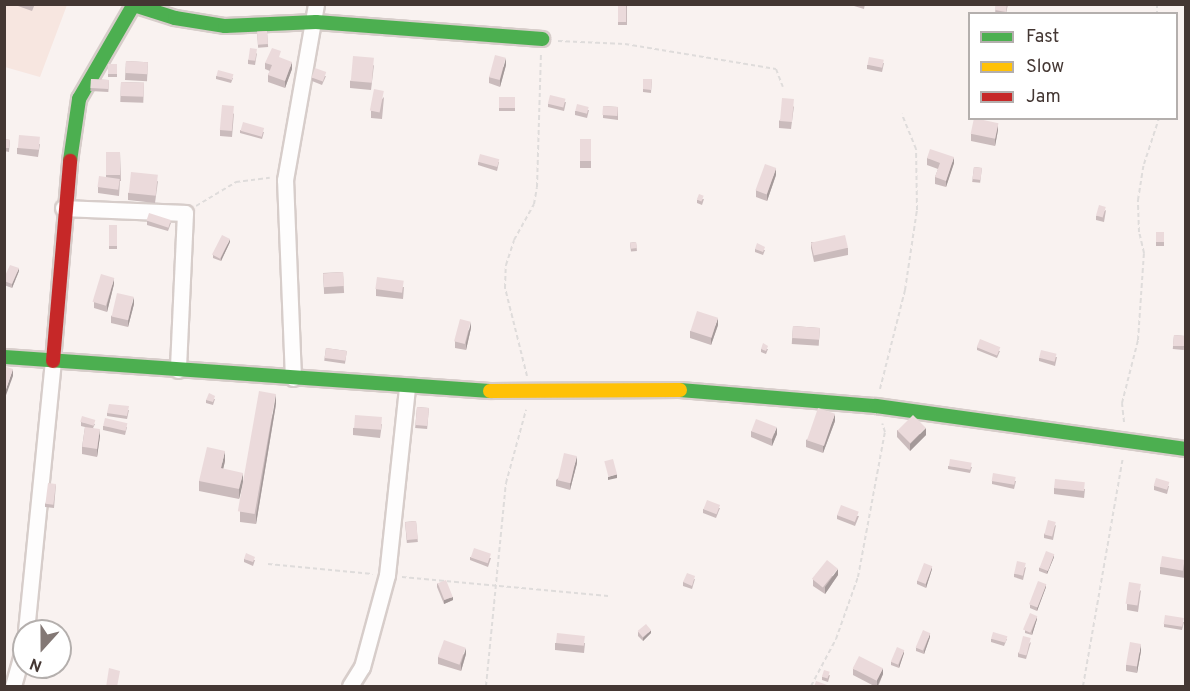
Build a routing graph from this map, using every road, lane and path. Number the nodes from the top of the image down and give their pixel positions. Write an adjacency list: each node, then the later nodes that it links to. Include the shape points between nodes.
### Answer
1 (316, 4): 3 (street)
2 (134, 5): 3 (street, via 175,18 225,26); 8 (street, via 93,69 80,99)
3 (316, 22): 4 (street); 7 (street)
4 (542, 39): 5 (path, via 625,44 776,69); 15 (path, via 537,187 534,204 508,256 505,288)
5 (783, 87)
6 (1159, 120): 16 (path, via 1144,164 1138,200 1144,253 1138,340 1122,404)
7 (285, 180): 9 (path, via 267,177 236,182); 13 (street)
8 (63, 208): 9 (street); 11 (street)
9 (185, 213): 12 (street)
10 (4, 357): 11 (street)
11 (53, 360): 12 (street); 22 (street)
12 (178, 369): 13 (street)
13 (293, 378): 14 (street)
14 (407, 387): 15 (street); 19 (street)
15 (531, 393): 16 (street, via 695,390 876,406); 20 (path, via 506,483)
16 (1126, 442): 17 (street); 25 (path)
17 (1185, 449)
18 (268, 564): 19 (path)
19 (387, 575): 20 (path); 23 (street, via 362,667)
20 (498, 586): 21 (path); 24 (path)
21 (608, 596)
22 (27, 619)
23 (350, 687)
24 (486, 687)
25 (1083, 687)

